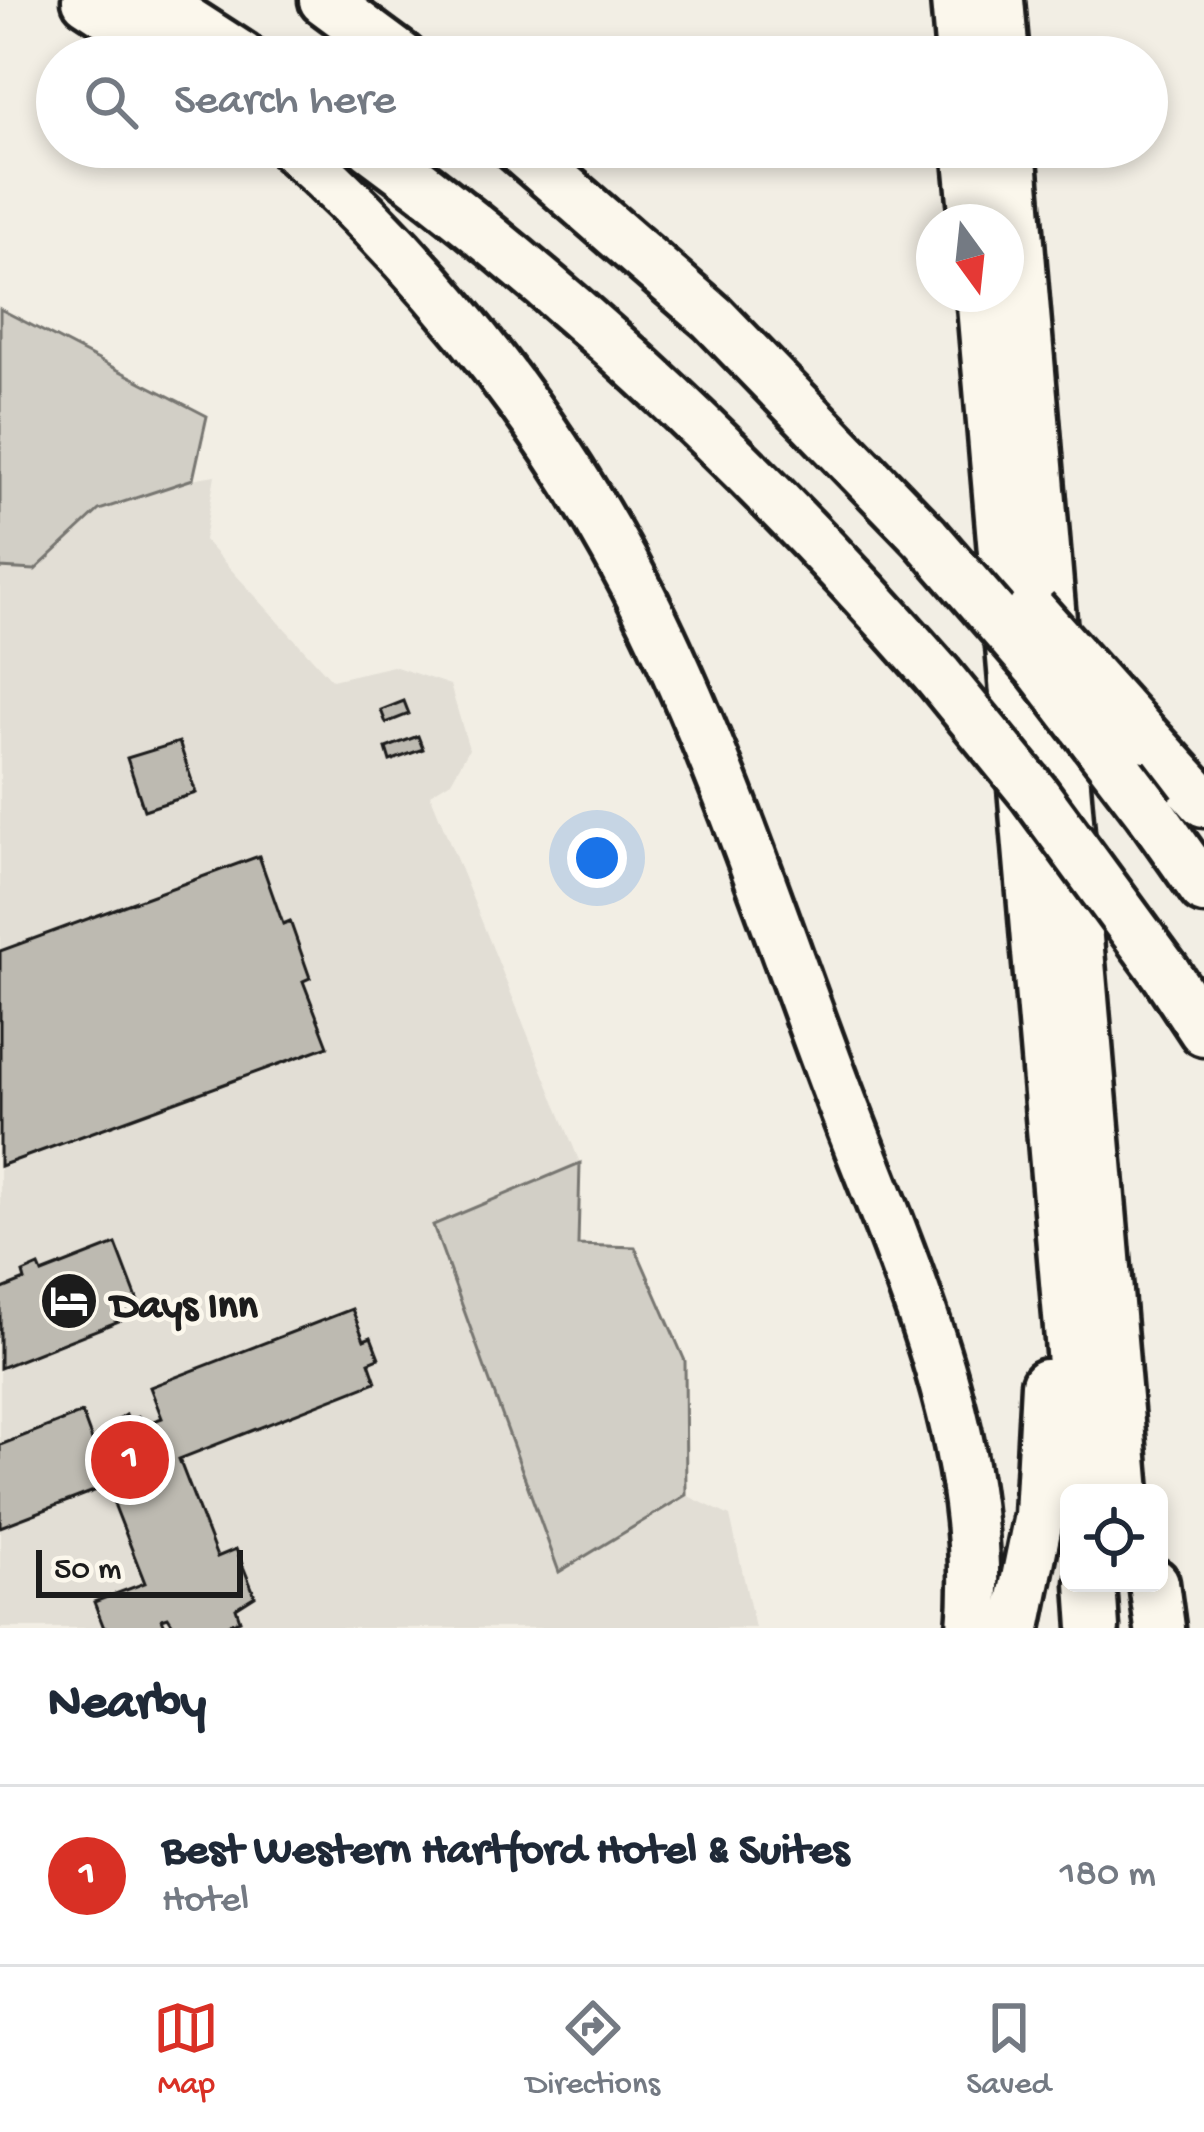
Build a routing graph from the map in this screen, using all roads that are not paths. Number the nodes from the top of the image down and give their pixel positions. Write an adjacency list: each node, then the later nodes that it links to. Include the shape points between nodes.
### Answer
1 (87, 0): 6 (highway)
2 (154, 0): 7 (highway)
3 (324, 0): 8 (highway)
4 (956, 0): 9 (highway)
5 (999, 0): 10 (highway)
6 (142, 36)
7 (210, 36)
8 (373, 36)
9 (959, 36)
10 (1002, 36)
11 (313, 168): 29 (highway, via 496,368 592,510 667,651 926,1330 968,1506)
12 (398, 168): 21 (highway, bridge, via 548,287 832,558 1034,792)
13 (542, 168): 18 (highway, via 675,282 863,470)
14 (970, 168): 16 (highway)
15 (1012, 168): 22 (highway)
16 (973, 204)
17 (983, 312): 22 (highway)
18 (924, 520): 19 (highway, bridge, via 945,515); 20 (highway, bridge)
19 (1204, 802)
20 (1204, 889)
21 (1204, 1031)
22 (1073, 1125): 23 (highway); 24 (highway); 25 (highway, via 1119,1239); 30 (highway, via 1041,1254 1044,1477)
23 (1083, 1484)
24 (1124, 1484)
25 (1143, 1484)
26 (1091, 1592): 31 (highway)
27 (1134, 1592): 32 (highway)
28 (1155, 1592): 33 (highway)
29 (972, 1628)
30 (1016, 1628)
31 (1094, 1628)
32 (1137, 1628)
33 (1160, 1628)

